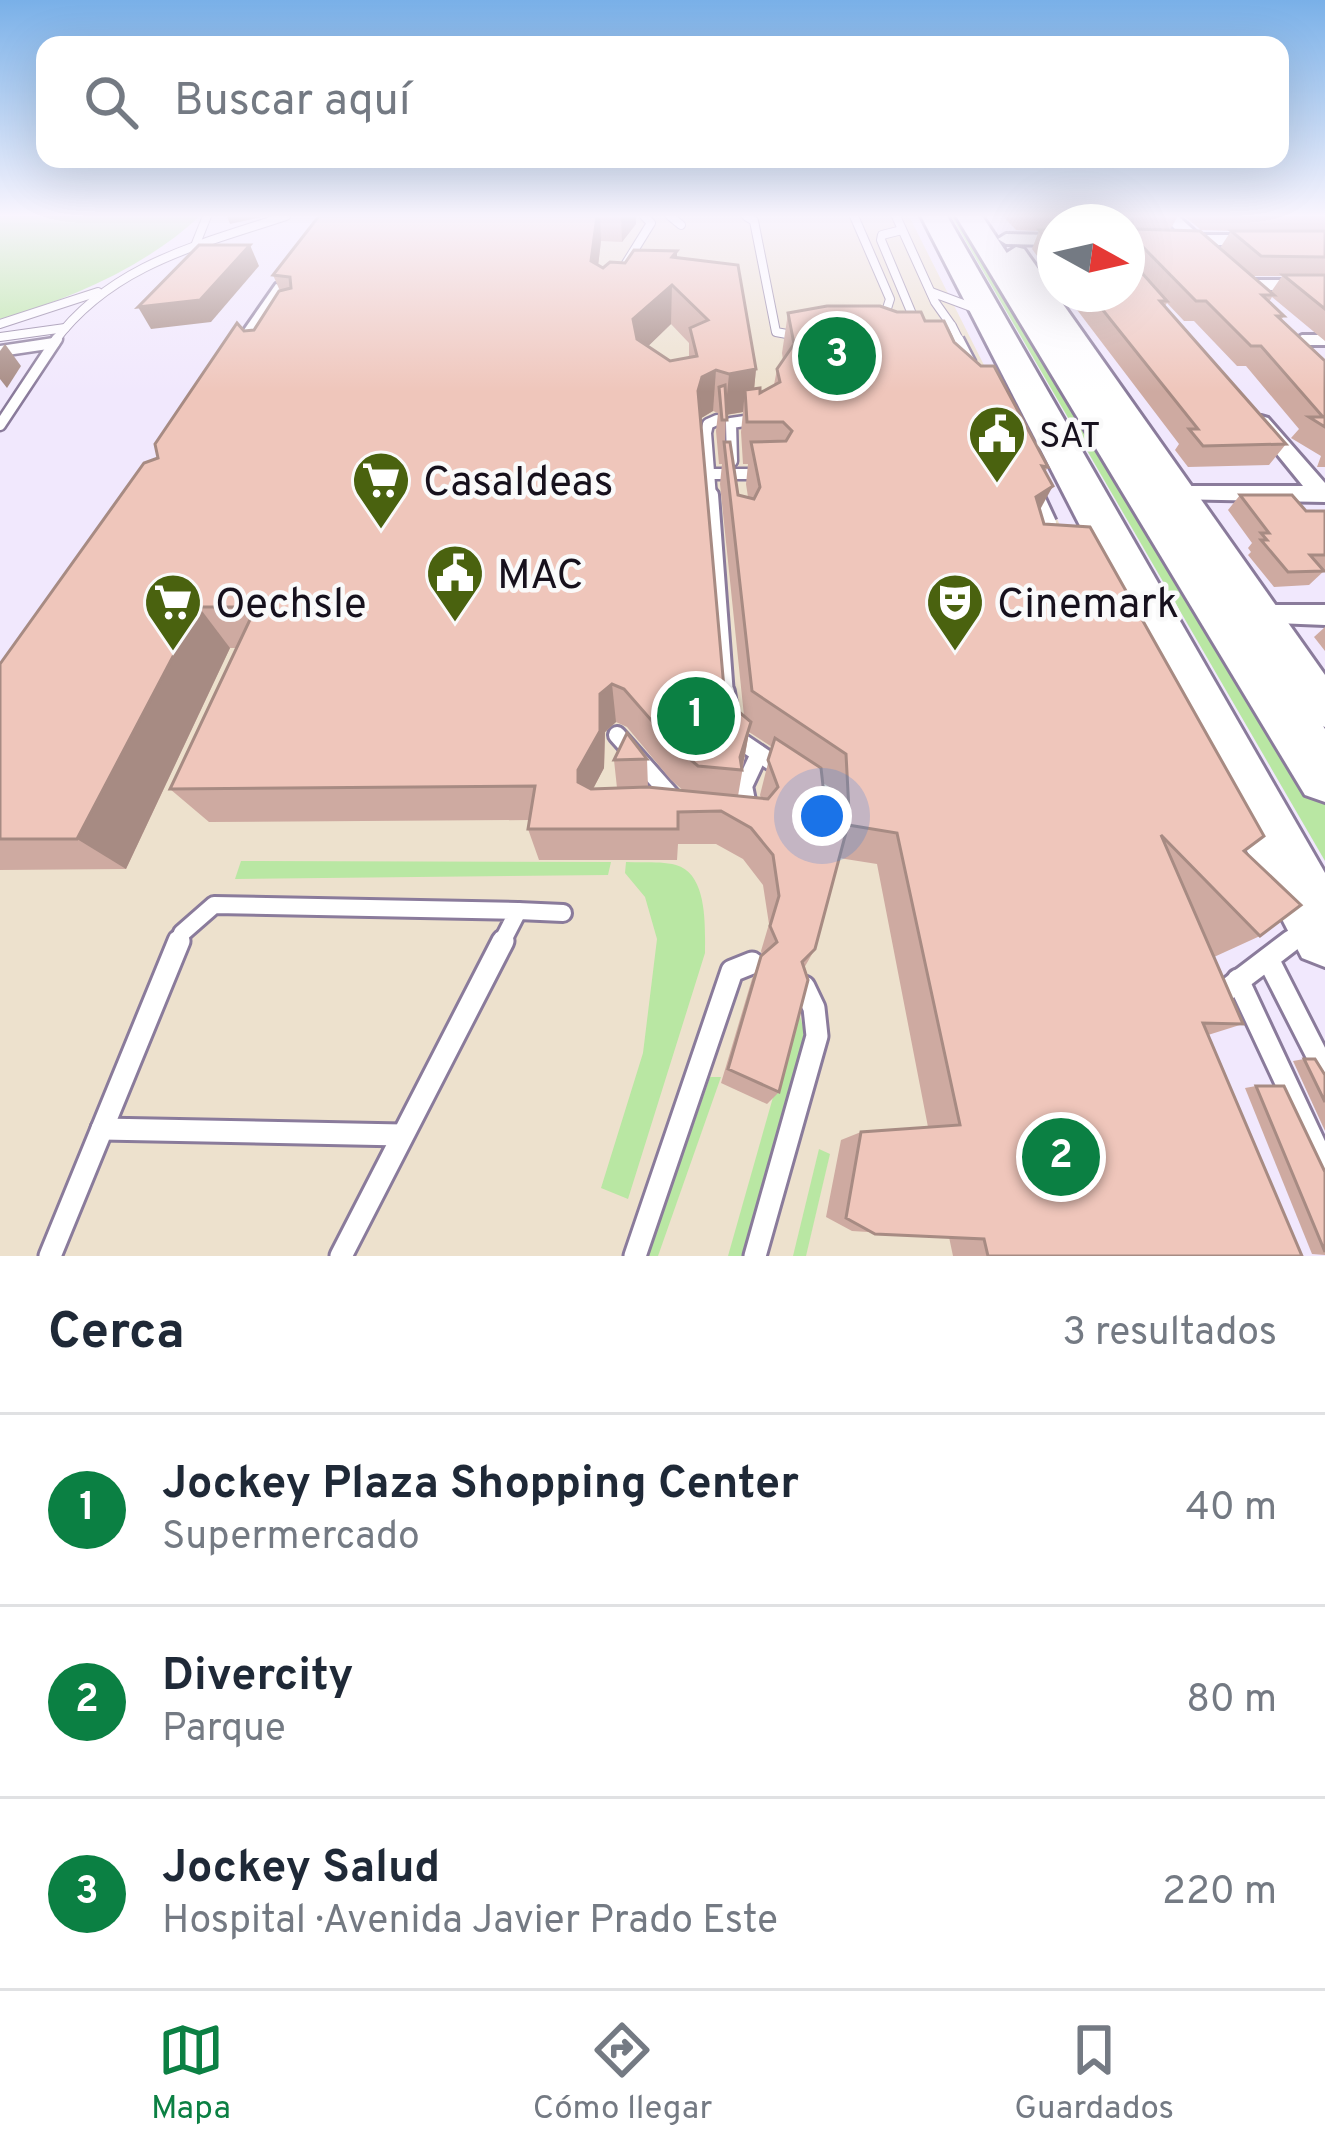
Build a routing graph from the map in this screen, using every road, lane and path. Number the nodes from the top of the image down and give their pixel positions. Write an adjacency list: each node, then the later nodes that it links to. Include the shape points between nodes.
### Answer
1 (136, 275): 15 (lane)
2 (622, 275): 11 (lane)
3 (763, 275): 25 (lane, via 776,332)
4 (879, 275): 21 (lane, via 890,299 882,323)
5 (896, 275): 23 (lane, via 912,314)
6 (928, 275): 16 (lane)
7 (945, 275): 18 (highway)
8 (1016, 275): 33 (highway)
9 (1023, 275): 36 (main road)
10 (1232, 275): 13 (street)
11 (620, 279)
12 (284, 281): 32 (street)
13 (1243, 285): 14 (street); 17 (street)
14 (1325, 285)
15 (104, 290): 19 (lane); 20 (lane)
16 (933, 297): 18 (lane); 18 (lane); 23 (lane)
17 (1258, 299)
18 (968, 318): 31 (lane, bridge); 39 (highway)
19 (0, 325)
20 (65, 328): 24 (lane); 27 (lane)
21 (866, 336)
22 (921, 336): 23 (lane)
23 (938, 336): 30 (lane)
24 (0, 337)
25 (811, 337)
26 (1325, 340): 29 (street, via 1295,333)
27 (54, 343): 28 (lane); 38 (lane)
28 (0, 351)
29 (1325, 362)
30 (956, 366)
31 (973, 367)
32 (213, 388)
33 (1082, 391): 36 (highway); 53 (highway)
34 (1252, 412): 44 (street)
35 (766, 419): 40 (lane, via 731,423)
36 (1127, 419): 43 (main road)
37 (717, 420): 41 (lane, via 706,433)
38 (0, 424)
39 (1044, 462): 45 (lane, bridge); 54 (highway)
40 (733, 466)
41 (709, 474): 42 (lane); 50 (lane, via 733,736)
42 (776, 474)
43 (1178, 494): 44 (street); 46 (main road)
44 (1323, 494)
45 (1047, 529)
46 (1258, 615): 47 (street); 48 (main road)
47 (1325, 615)
48 (1325, 710)
49 (1200, 742): 54 (lane)
50 (759, 754): 52 (lane); 56 (lane, via 744,786 756,820)
51 (617, 771): 55 (lane, via 618,736 692,814)
52 (790, 775)
53 (1325, 777)
54 (1248, 795): 59 (highway)
55 (650, 808)
56 (736, 819)
57 (518, 911): 58 (lane); 65 (lane, via 214,904 182,933); 66 (lane)
58 (563, 913)
59 (1304, 938): 61 (lane); 64 (lane)
60 (752, 963): 70 (lane, via 732,971)
61 (1238, 980): 63 (lane); 67 (lane)
62 (804, 987): 71 (lane, via 817,1036)
63 (1197, 1012)
64 (1325, 1071)
65 (102, 1129): 66 (lane); 68 (lane)
66 (403, 1135): 69 (lane)
67 (1325, 1166)
68 (50, 1256)
69 (340, 1256)
70 (634, 1256)
71 (755, 1256)

